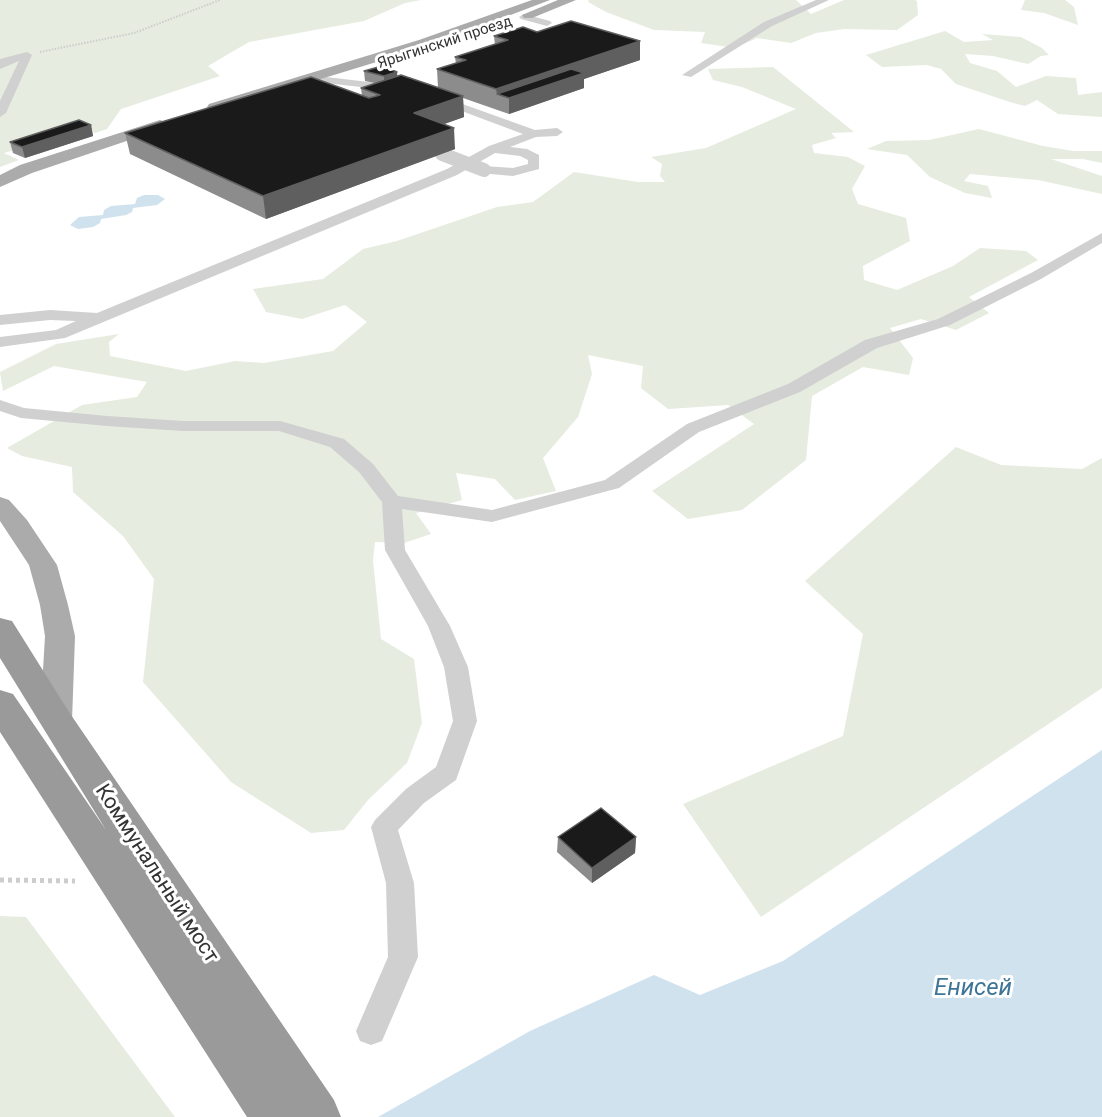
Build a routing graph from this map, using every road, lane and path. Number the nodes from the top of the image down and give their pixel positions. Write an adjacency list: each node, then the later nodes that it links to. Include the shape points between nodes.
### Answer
1 (220, 0): 9 (path, via 134,33)
2 (544, 0): 7 (main road, Ярыгинский проезд)
3 (570, 0): 5 (main road, Ярыгинский проезд)
4 (824, 0): 12 (lane, via 768,24)
5 (524, 17): 6 (lane); 8 (main road, Ярыгинский проезд)
6 (547, 24)
7 (412, 47): 8 (main road); 11 (main road, Ярыгинский проезд)
8 (428, 51): 11 (main road, Ярыгинский проезд, via 377,66)
9 (27, 55): 10 (lane); 15 (lane)
10 (0, 66)
11 (317, 75): 16 (main road, Ярыгинский проезд)
12 (687, 75)
13 (408, 87): 17 (lane, via 386,89 314,81 219,113)
14 (429, 96): 20 (lane)
15 (0, 113)
16 (194, 114)
17 (219, 118)
18 (171, 122): 23 (main road, via 26,169)
19 (558, 132): 20 (lane)
20 (534, 134): 21 (lane)
21 (493, 149): 22 (lane, bridge, via 523,152 535,158 534,166 513,172 484,170); 25 (lane, via 452,172)
22 (442, 154)
23 (0, 182)
24 (1102, 237): 29 (lane, via 1036,276 944,322 871,344 794,388 693,428 612,484 492,516)
25 (99, 318): 26 (lane, via 50,315); 27 (lane, via 59,335)
26 (0, 320)
27 (0, 342)
28 (0, 405): 29 (lane, via 21,412 107,421 280,426 337,443 366,468)
29 (392, 501): 37 (lane, via 394,550 439,626 456,667 465,721 447,773 415,796 384,827 400,883 403,957)
30 (0, 505): 33 (main road, via 44,565 60,636)
31 (0, 629): 33 (highway, Коммунальный мост)
32 (0, 703): 33 (highway, Коммунальный мост)
33 (27, 731): 36 (highway, Коммунальный мост)
34 (0, 880): 35 (path)
35 (75, 881)
36 (220, 1004): 38 (highway, Коммунальный мост); 39 (highway, Коммунальный мост)
37 (371, 1031)
38 (275, 1117)
39 (317, 1117)

